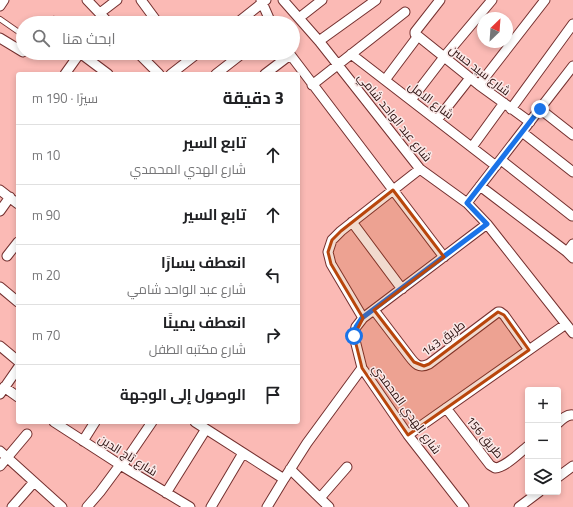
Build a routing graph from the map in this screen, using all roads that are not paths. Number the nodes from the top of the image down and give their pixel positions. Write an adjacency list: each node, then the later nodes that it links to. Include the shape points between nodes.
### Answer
1 (4, 0): 12 (street)
2 (87, 0): 14 (street)
3 (117, 0): 15 (street)
4 (141, 0): 16 (street)
5 (283, 0): 19 (street, شارع عبد الواحد شامي)
6 (322, 0): 20 (street)
7 (376, 0): 27 (street)
8 (440, 0): 25 (street, via 415,32)
9 (492, 0): 30 (street)
10 (544, 0): 51 (street)
11 (264, 1): 17 (street); 18 (street)
12 (0, 6)
13 (405, 12): 29 (street)
14 (101, 16)
15 (107, 16)
16 (153, 16)
17 (246, 16)
18 (269, 16)
19 (296, 16)
20 (300, 16)
21 (0, 19): 24 (lane)
22 (300, 20): 27 (street, شارع عبد الواحد شامي)
23 (573, 24): 53 (street)
24 (16, 30)
25 (418, 36): 30 (street, شارع سيد حسن); 48 (street)
26 (0, 38): 28 (street)
27 (319, 41): 38 (street, شارع عبد الواحد شامي)
28 (16, 48)
29 (351, 54): 38 (street); 48 (street, شارع الامل)
30 (444, 57): 47 (street, شارع سيد حسن); 52 (street)
31 (75, 60): 40 (street)
32 (89, 60): 41 (street)
33 (145, 60): 42 (street)
34 (189, 60): 43 (street)
35 (234, 60): 44 (street)
36 (282, 60): 45 (street)
37 (294, 60): 50 (street)
38 (338, 65): 50 (street); 61 (street, شارع عبد الواحد شامي)
39 (573, 66): 46 (street)
40 (66, 72)
41 (105, 72)
42 (157, 72)
43 (174, 72)
44 (219, 72)
45 (268, 72)
46 (565, 77): 49 (street); 54 (street)
47 (470, 78): 51 (street, شارع سيد حسن); 55 (street)
48 (385, 80): 52 (street, شارع الامل)
49 (573, 82)
50 (312, 85): 65 (street)
51 (479, 85): 53 (street, شارع سيد حسن)
52 (411, 100): 55 (street, شارع الامل)
53 (508, 106): 56 (street, شارع سيد حسن); 59 (street)
54 (540, 109): 56 (street); 58 (street)
55 (437, 120): 59 (street, شارع الامل)
56 (530, 122): 57 (street)
57 (522, 132): 60 (street); 62 (street)
58 (573, 135)
59 (472, 147): 60 (street, شارع الامل)
60 (499, 163): 63 (street); 70 (street, شارع الامل)
61 (420, 169): 65 (street); 68 (street, شارع عبد الواحد شامي)
62 (573, 172)
63 (480, 186): 68 (street); 75 (street)
64 (0, 190): 66 (street)
65 (393, 190): 71 (street); 77 (street)
66 (10, 197): 67 (street); 69 (street)
67 (16, 202)
68 (467, 203): 72 (street, شارع عبد الواحد شامي)
69 (0, 211)
70 (573, 214)
71 (352, 222): 79 (street); 82 (street, via 332,240 328,252 330,264)
72 (487, 224): 77 (street); 83 (street, شارع عبد الواحد شامي)
73 (573, 244): 75 (street)
74 (16, 245): 76 (street)
75 (570, 255)
76 (8, 256)
77 (444, 257): 79 (street)
78 (0, 288): 80 (street)
79 (402, 289): 81 (street)
80 (16, 298)
81 (374, 310): 82 (street); 86 (street, طريق 143, via 419,366 429,364 498,312 504,315)
82 (362, 318): 88 (street, شارع الهدي المحمدي, via 354,336)
83 (566, 324): 84 (street, شارع عبد الواحد شامي); 86 (street)
84 (573, 333)
85 (0, 346): 87 (street)
86 (528, 350): 92 (street)
87 (16, 359)
88 (362, 368): 101 (street, شارع الهدي المحمدي); 111 (street)
89 (16, 371): 90 (street)
90 (2, 391): 91 (street)
91 (16, 396)
92 (446, 408): 101 (street); 103 (street, طريق 156, via 495,468 504,465)
93 (573, 415): 94 (street)
94 (561, 420)
95 (57, 424): 102 (street, شارع تاج الدين)
96 (94, 424): 102 (street)
97 (151, 424): 108 (street)
98 (198, 424): 99 (street)
99 (206, 429): 105 (street); 115 (street)
100 (28, 434): 106 (street)
101 (408, 434): 125 (street, شارع الهدي المحمدي)
102 (83, 441): 108 (street, شارع تاج الدين)
103 (525, 448)
104 (0, 451): 106 (street)
105 (243, 453): 113 (street); 122 (street)
106 (7, 458): 107 (street); 114 (street)
107 (0, 466)
108 (121, 466): 115 (street, شارع تاج الدين); 120 (street)
109 (573, 466): 112 (street)
110 (347, 467): 117 (street)
111 (290, 469): 113 (street); 117 (street)
112 (561, 476)
113 (284, 479): 123 (street)
114 (34, 482): 118 (street); 119 (street)
115 (166, 493): 121 (street, شارع تاج الدين)
116 (535, 495): 126 (street)
117 (320, 498): 124 (street)
118 (12, 507)
119 (62, 507)
120 (87, 507)
121 (190, 507)
122 (211, 507)
123 (267, 507)
124 (329, 507)
125 (464, 507)
126 (519, 507)

